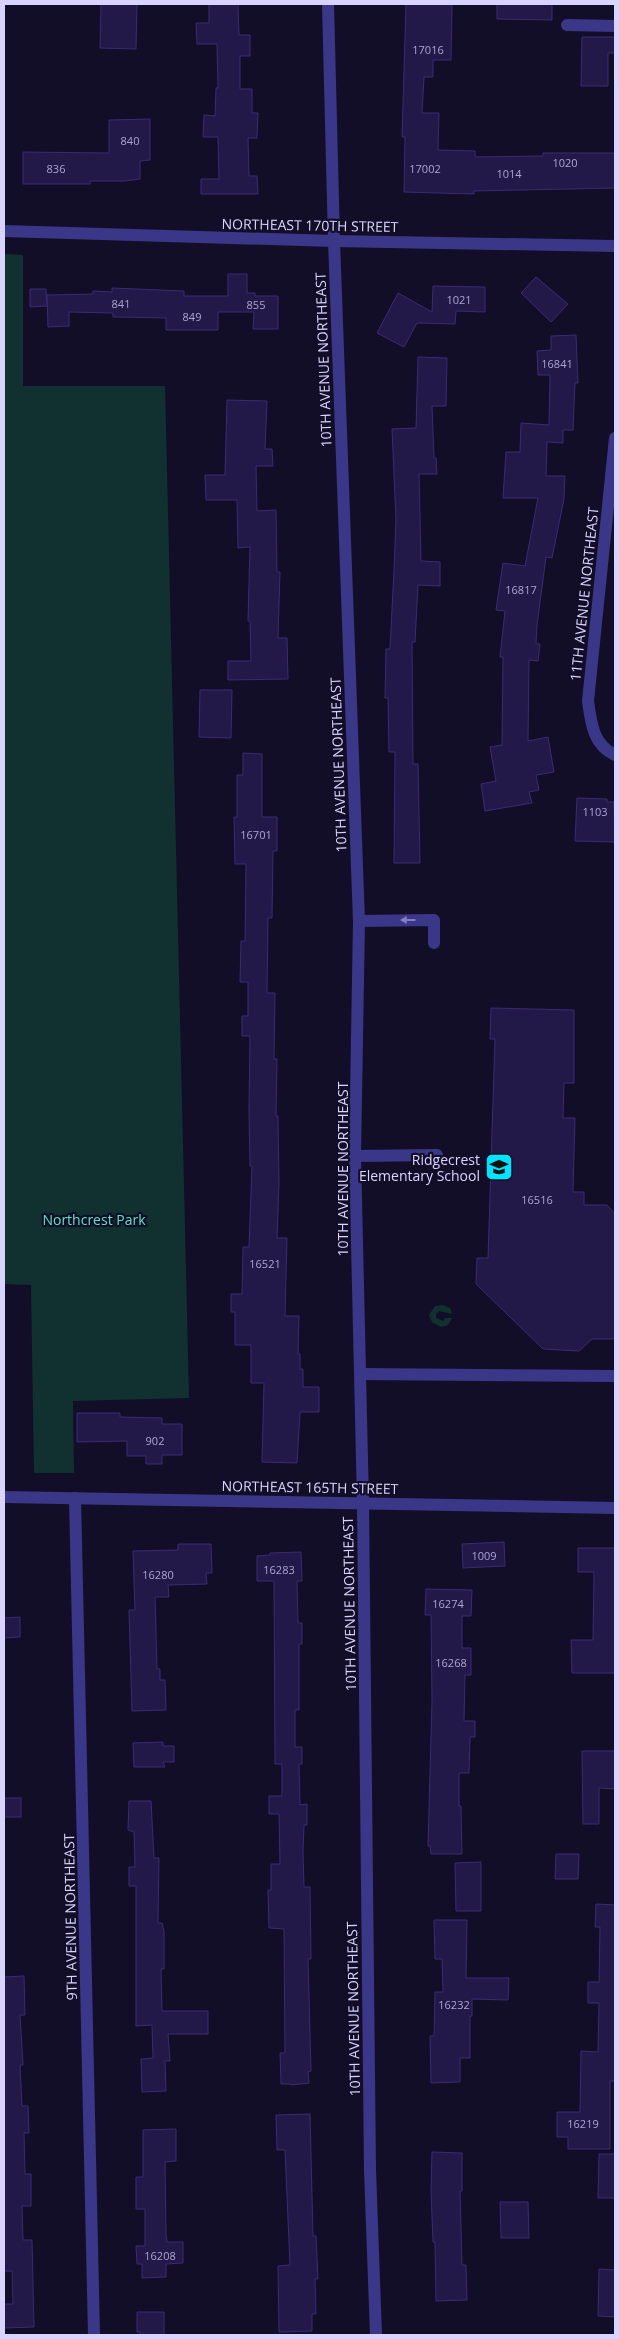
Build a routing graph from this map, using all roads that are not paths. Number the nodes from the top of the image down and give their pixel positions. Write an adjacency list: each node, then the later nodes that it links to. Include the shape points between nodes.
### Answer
1 (328, 4): 5 (street, 10TH AVENUE NORTHEAST)
2 (567, 25): 3 (street)
3 (615, 26)
4 (4, 231): 5 (street, NORTHEAST 170TH STREET)
5 (334, 241): 6 (street, NORTHEAST 170TH STREET); 9 (street, 10TH AVENUE NORTHEAST)
6 (615, 246)
7 (615, 438): 8 (street, 11TH AVENUE NORTHEAST, via 588,701 592,730)
8 (610, 753)
9 (359, 920): 10 (street, one-way to 9, via 434,920); 12 (street, 10TH AVENUE NORTHEAST)
10 (434, 944)
11 (437, 1155): 12 (street)
12 (355, 1156): 13 (street, 10TH AVENUE NORTHEAST)
13 (361, 1374): 14 (street); 17 (street, 10TH AVENUE NORTHEAST)
14 (615, 1376)
15 (4, 1497): 16 (street, NORTHEAST 165TH STREET)
16 (75, 1498): 17 (street, NORTHEAST 165TH STREET); 19 (street, 9TH AVENUE NORTHEAST)
17 (363, 1503): 18 (street, NORTHEAST 165TH STREET); 20 (street, 10TH AVENUE NORTHEAST, via 369,2151)
18 (615, 1508)
19 (94, 2335)
20 (376, 2335)

